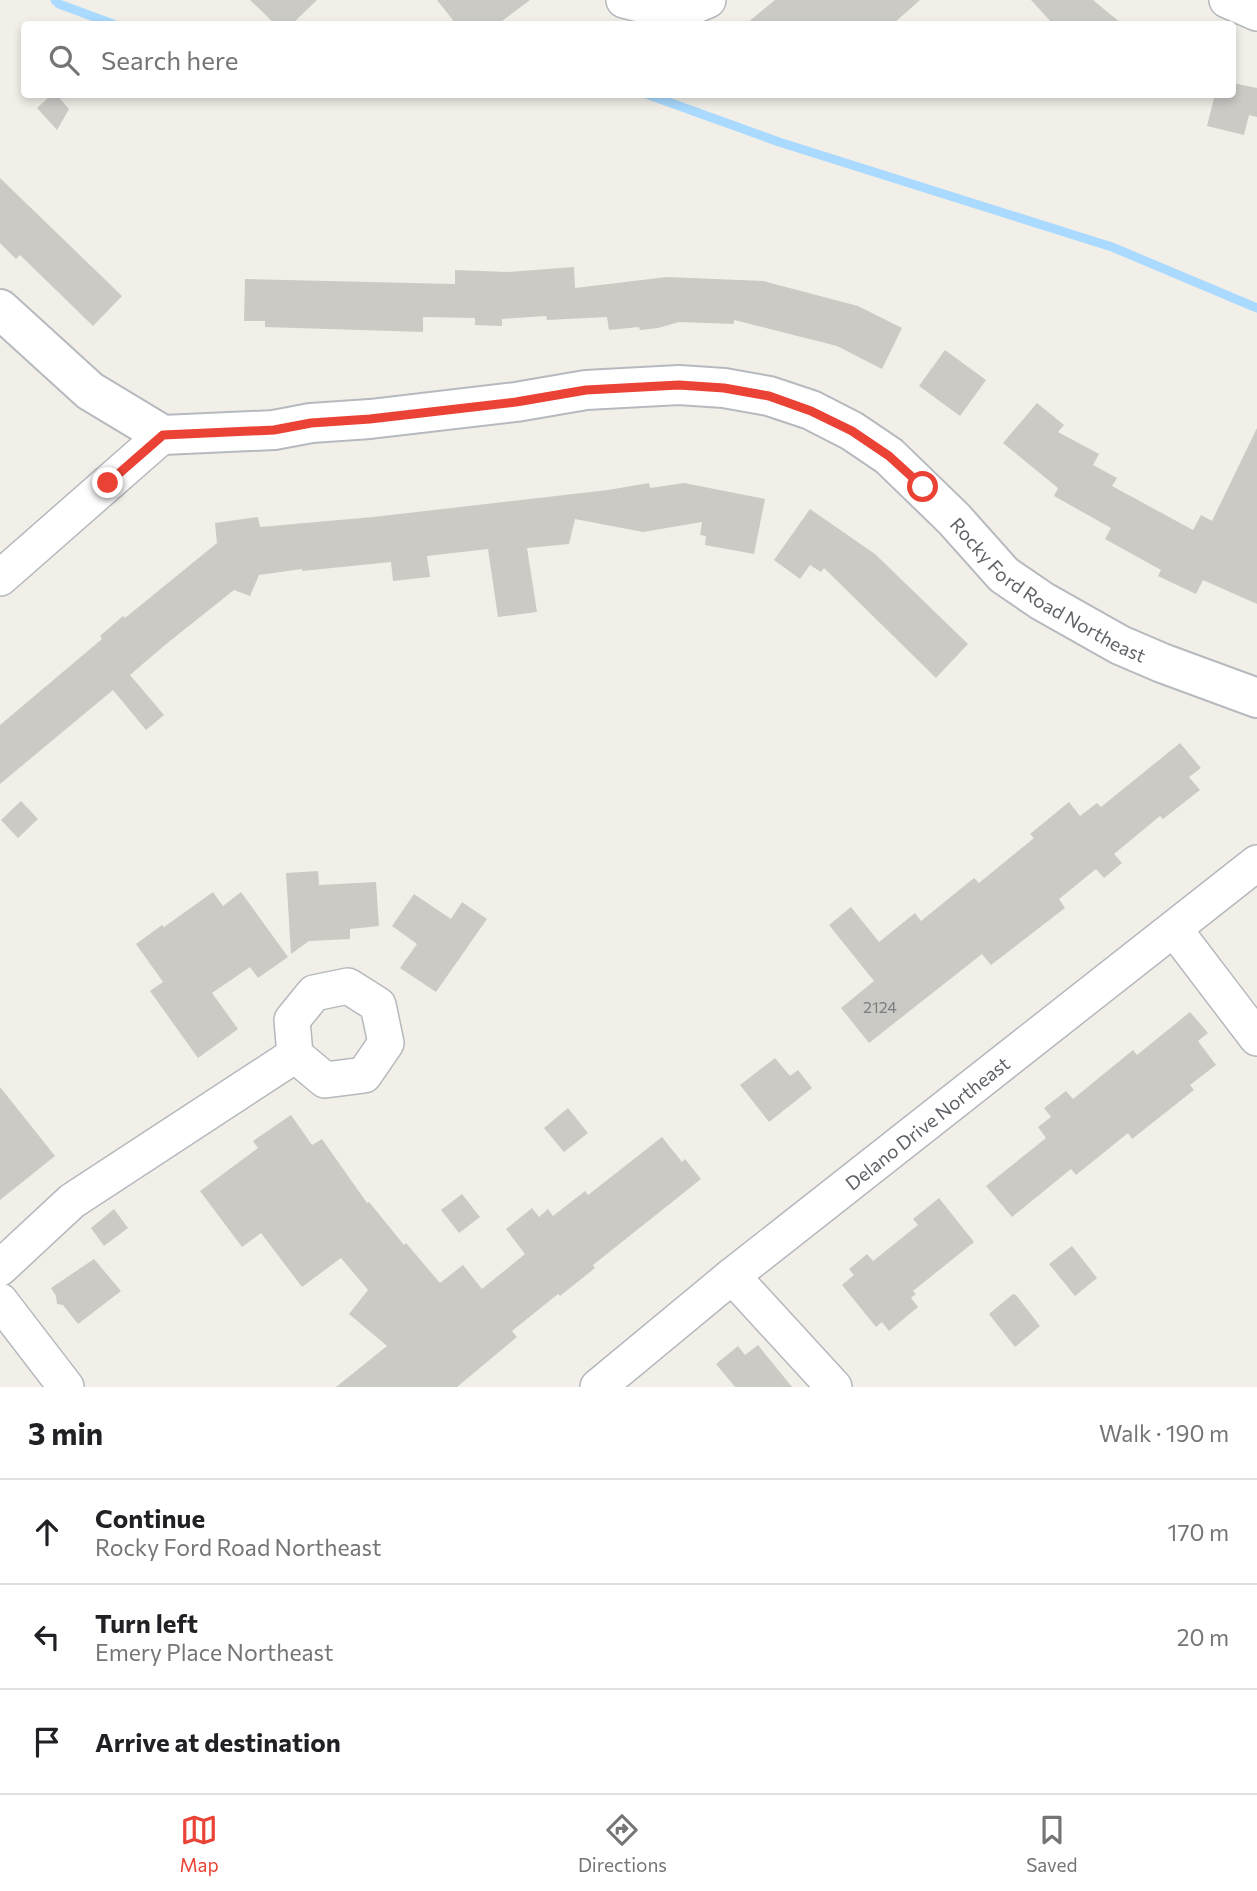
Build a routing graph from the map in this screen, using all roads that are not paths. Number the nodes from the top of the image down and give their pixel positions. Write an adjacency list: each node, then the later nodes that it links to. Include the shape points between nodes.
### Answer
1 (624, 0): 2 (street, via 659,9 687,9)
2 (708, 0)
3 (1227, 0): 4 (street)
4 (1257, 13)
5 (0, 309): 6 (street, via 90,391)
6 (163, 435): 7 (street); 8 (street, Rocky Ford Road Northeast, via 274,430 586,390 679,385 769,396 821,415 889,456 1004,575 1051,607 1120,645)
7 (0, 578)
8 (1257, 698)
9 (1257, 863): 10 (street, Delano Drive Northeast)
10 (1174, 929): 11 (street); 14 (street, Delano Drive Northeast)
11 (1257, 1038)
12 (295, 1055): 13 (street, via 72,1201)
13 (0, 1268)
14 (732, 1276): 17 (street, Delano Drive Northeast); 18 (street)
15 (0, 1301): 16 (street)
16 (66, 1387)
17 (598, 1387)
18 (834, 1387)

